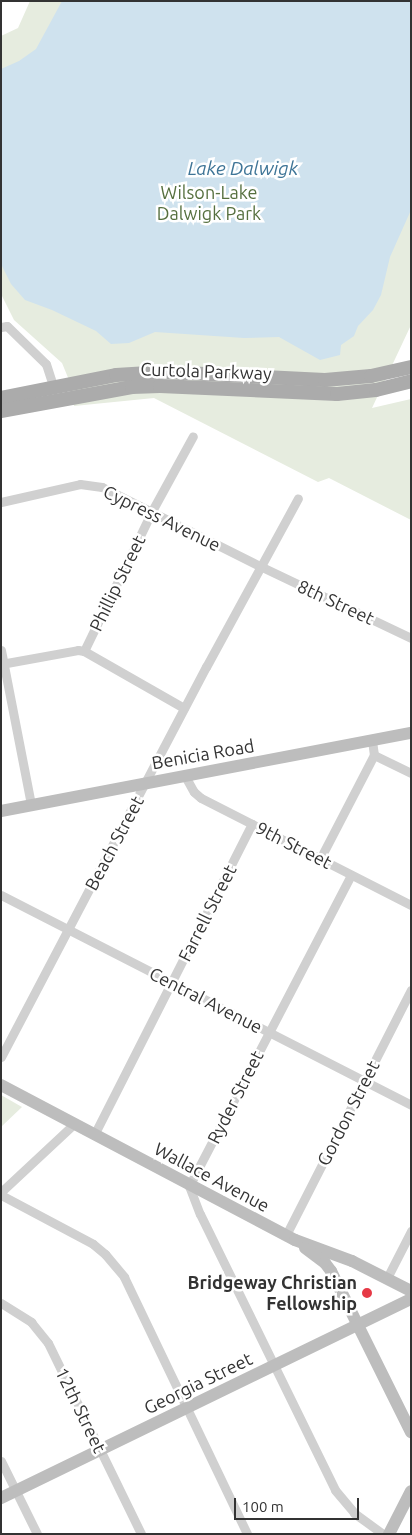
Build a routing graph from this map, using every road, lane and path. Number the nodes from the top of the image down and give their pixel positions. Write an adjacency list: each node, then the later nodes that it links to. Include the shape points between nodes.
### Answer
1 (1, 327): 4 (street, via 7,326 46,364)
2 (411, 367): 4 (main road, Curtola Parkway, via 371,376 325,380 165,372 116,375)
3 (411, 381): 6 (main road, Curtola Parkway, via 376,390 337,394 132,387)
4 (54, 388): 5 (main road, Curtola Parkway); 6 (main road)
5 (1, 398)
6 (32, 405): 7 (main road, Curtola Parkway)
7 (1, 411)
8 (194, 436): 11 (street, Phillip Street)
9 (298, 498): 12 (street, Beach Street)
10 (1, 502): 11 (street, Cypress Avenue, via 80,484 102,487)
11 (152, 511): 12 (street, Cypress Avenue); 15 (street, Phillip Street)
12 (262, 567): 13 (street, 8th Street); 17 (street, Beach Street)
13 (411, 638)
14 (1, 650): 16 (street)
15 (84, 651): 16 (street); 17 (street)
16 (3, 664): 24 (street)
17 (184, 708): 23 (street, Beach Street)
18 (411, 733): 19 (main road, Benicia Road)
19 (372, 740): 20 (street); 22 (main road, Benicia Road)
20 (374, 755): 21 (street); 27 (street)
21 (411, 773)
22 (185, 776): 23 (main road, Benicia Road); 26 (street, 9th Street, via 201,798)
23 (146, 782): 24 (main road, Benicia Road); 31 (street, Beach Street)
24 (30, 805): 25 (main road, Benicia Road)
25 (1, 811)
26 (252, 824): 27 (street, 9th Street); 32 (street, Farrell Street)
27 (320, 860): 28 (street, 9th Street)
28 (351, 875): 30 (street, 9th Street); 34 (street, Ryder Street)
29 (1, 895): 31 (street, Central Avenue)
30 (411, 905)
31 (69, 930): 32 (street, Central Avenue); 35 (street, Beach Street)
32 (171, 983): 34 (street, Central Avenue); 40 (street, Farrell Street)
33 (411, 990): 36 (street, Gordon Street)
34 (268, 1032): 36 (street, Central Avenue); 41 (street, Ryder Street)
35 (1, 1057)
36 (364, 1081): 38 (street, Central Avenue); 44 (street, Gordon Street)
37 (1, 1085): 39 (main road, Wallace Avenue)
38 (411, 1106)
39 (74, 1124): 40 (main road, Wallace Avenue); 42 (street)
40 (94, 1134): 41 (main road, Wallace Avenue)
41 (189, 1186): 44 (main road, Wallace Avenue); 52 (street)
42 (1, 1194): 53 (street, via 76,1233 106,1254 131,1289)
43 (411, 1231): 46 (street)
44 (291, 1238): 45 (main road, Wallace Avenue); 47 (main road, via 325,1263)
45 (352, 1262): 46 (main road, Wallace Avenue); 47 (main road, via 342,1267)
46 (386, 1278): 48 (main road, Wallace Avenue)
47 (337, 1282): 51 (main road)
48 (411, 1291)
49 (411, 1299): 51 (main road, Georgia Street)
50 (1, 1303): 55 (street, 12th Street, via 31,1322 48,1343)
51 (359, 1324): 52 (main road, Georgia Street); 54 (main road)
52 (273, 1366): 53 (main road, Georgia Street); 63 (street, via 334,1490 354,1513)
53 (186, 1408): 55 (main road, Georgia Street); 62 (street)
54 (411, 1432)
55 (100, 1449): 57 (main road, Georgia Street); 61 (street, 12th Street)
56 (1, 1461): 57 (street)
57 (16, 1490): 59 (main road, Georgia Street); 60 (street)
58 (411, 1491): 64 (main road)
59 (1, 1498)
60 (37, 1534)
61 (141, 1534)
62 (248, 1534)
63 (383, 1534)
64 (389, 1534)

